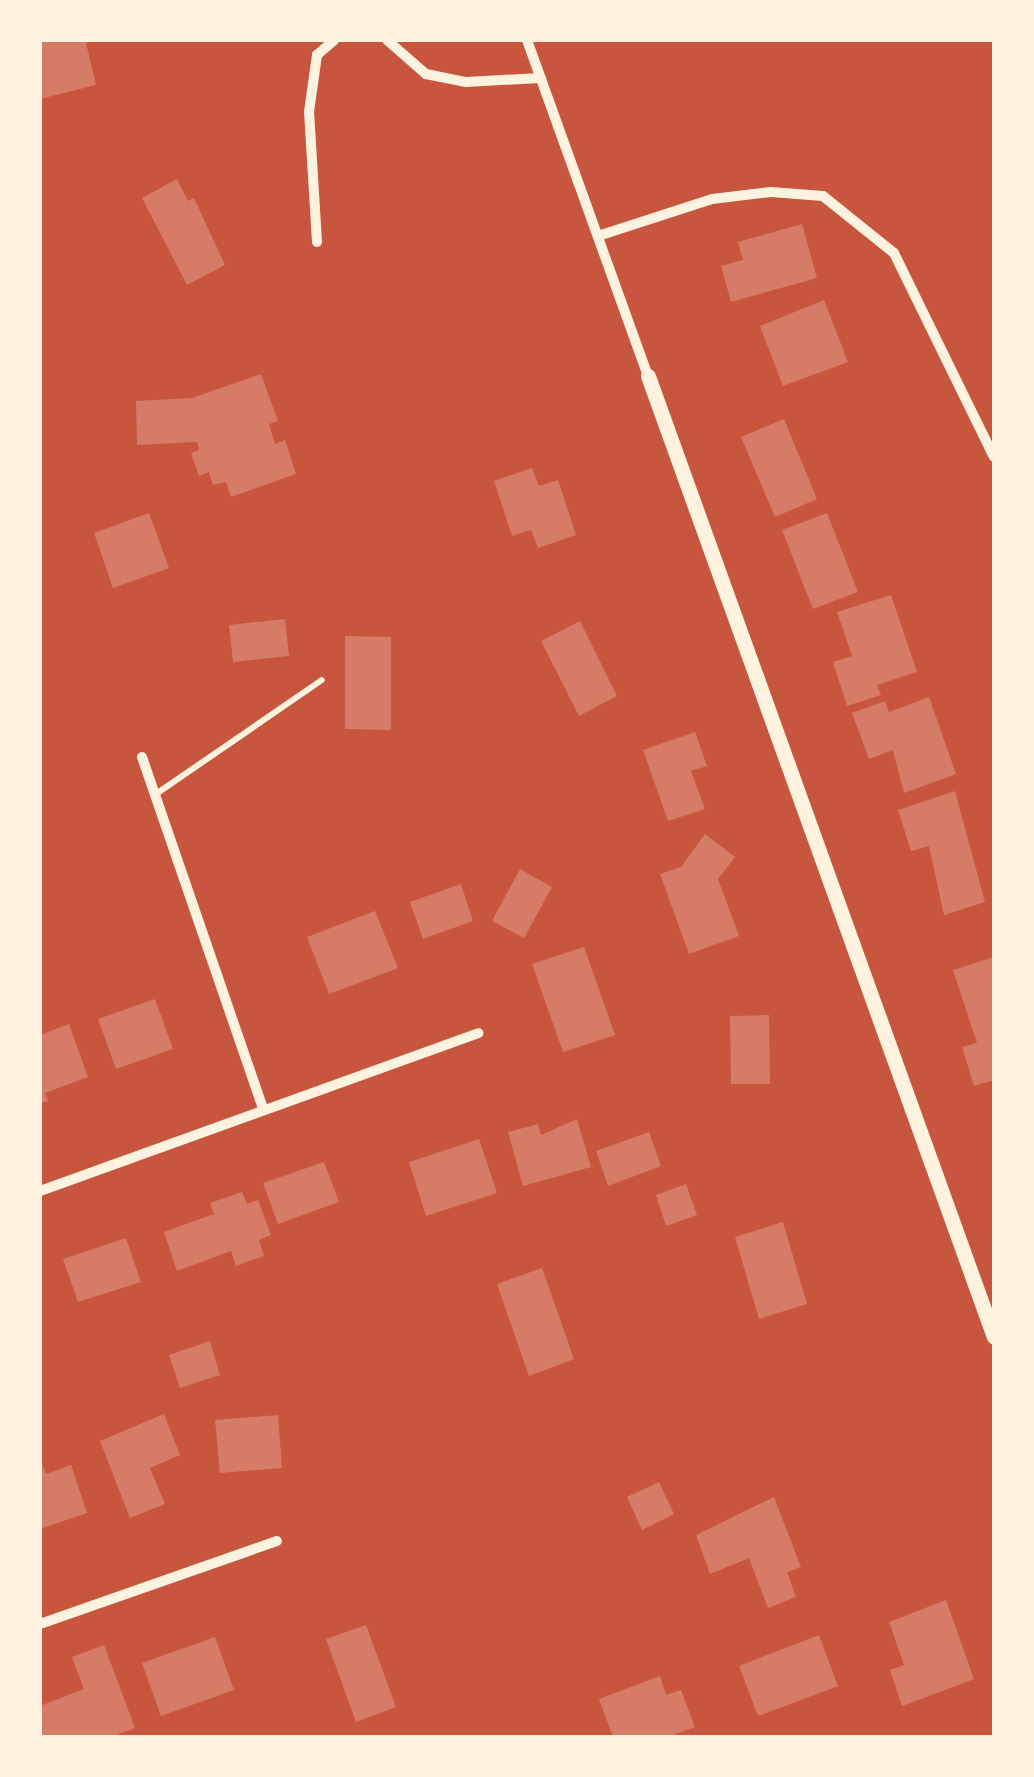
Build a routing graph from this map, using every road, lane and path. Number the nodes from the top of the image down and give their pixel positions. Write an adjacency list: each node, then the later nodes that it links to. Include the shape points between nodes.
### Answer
1 (334, 40): 6 (street, via 318,55 309,112)
2 (387, 40): 4 (street, via 426,74 466,82)
3 (527, 40): 4 (street)
4 (541, 78): 5 (street)
5 (598, 236): 7 (street); 8 (street, via 712,199 799,192 846,210 894,253)
6 (317, 242)
7 (648, 376): 15 (street)
8 (994, 457)
9 (322, 680): 11 (lane)
10 (142, 757): 11 (street)
11 (155, 795): 13 (street)
12 (478, 1033): 13 (street)
13 (263, 1109): 14 (street)
14 (40, 1190)
15 (994, 1338)
16 (278, 1541): 17 (street)
17 (40, 1624)

